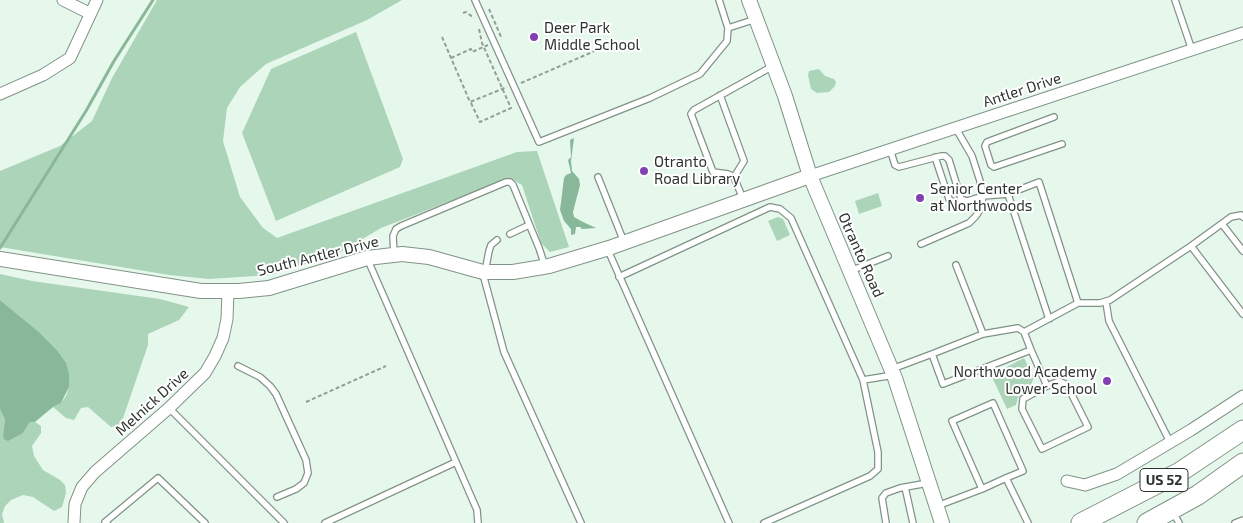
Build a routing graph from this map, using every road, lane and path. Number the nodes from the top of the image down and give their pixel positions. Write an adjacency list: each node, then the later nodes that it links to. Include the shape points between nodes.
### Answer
1 (62, 0): 8 (street)
2 (97, 0): 8 (street)
3 (475, 0): 13 (lane, via 539,142 650,98 700,74 726,41)
4 (719, 0): 13 (lane)
5 (749, 0): 10 (street, Otranto Road)
6 (1175, 0): 16 (lane)
7 (489, 9): 15 (path)
8 (89, 13): 18 (street, via 70,58 44,76)
9 (464, 13): 11 (path, via 469,13)
10 (756, 19): 13 (lane); 17 (street, Otranto Road)
11 (477, 22)
12 (479, 27): 20 (path, via 482,43 511,108 480,122)
13 (728, 28)
14 (1243, 33): 16 (street, Antler Drive)
15 (502, 39)
16 (1192, 50): 22 (street, Antler Drive)
17 (773, 66): 19 (lane); 26 (street, Otranto Road)
18 (0, 94)
19 (720, 95): 28 (lane, via 744,162); 28 (lane, via 691,114 713,172)
20 (470, 102)
21 (1054, 118): 23 (lane, via 987,142 985,146 994,167)
22 (955, 127): 24 (street, Antler Drive); 30 (lane, via 972,156)
23 (1062, 144)
24 (890, 149): 25 (lane, via 895,165 899,167); 26 (street, Antler Drive)
25 (935, 157): 32 (lane, via 945,156 949,160 961,199); 32 (lane, via 950,202)
26 (810, 176): 31 (street, South Antler Drive); 49 (street, Otranto Road)
27 (598, 177): 38 (lane)
28 (734, 177): 31 (lane)
29 (1008, 194): 30 (lane); 54 (lane, via 1039,182); 56 (lane)
30 (983, 196): 32 (lane); 39 (lane, via 981,208 969,223)
31 (744, 199): 38 (street, South Antler Drive)
32 (967, 201)
33 (1243, 217): 34 (lane, via 1231,217)
34 (1222, 224): 40 (lane); 42 (lane)
35 (529, 225): 36 (lane); 43 (lane, via 513,185 506,182 396,229); 48 (lane)
36 (510, 234)
37 (497, 240): 50 (lane, via 491,245)
38 (624, 242): 41 (street, South Antler Drive)
39 (921, 244)
40 (1191, 246): 53 (lane); 55 (lane)
41 (607, 248): 48 (street, South Antler Drive); 51 (lane)
42 (1243, 251)
43 (394, 255): 45 (street, South Antler Drive); 50 (street, South Antler Drive, via 429,257)
44 (888, 256): 49 (lane)
45 (367, 258): 52 (street, South Antler Drive, via 269,288); 71 (lane)
46 (0, 259): 52 (street, South Antler Drive, via 201,291)
47 (956, 265): 58 (lane)
48 (545, 266): 50 (street, South Antler Drive, via 513,272)
49 (850, 270): 63 (street, Otranto Road)
50 (484, 272): 89 (lane, via 504,352)
51 (619, 277): 64 (lane, via 770,207 780,209 791,218); 90 (lane)
52 (228, 291): 68 (street, Melnick Drive, via 223,338 215,356 198,382)
53 (1106, 302): 54 (lane); 70 (lane, via 1108,321)
54 (1078, 303): 56 (lane)
55 (1243, 314)
56 (1049, 318): 57 (lane)
57 (1024, 332): 58 (lane, via 1018,328); 59 (lane)
58 (984, 334): 60 (lane)
59 (1031, 350): 60 (lane, via 943,384); 65 (lane)
60 (932, 354): 63 (lane)
61 (238, 366): 79 (lane, via 260,377 276,394 306,460 308,473 304,483)
62 (386, 366): 67 (path)
63 (893, 372): 64 (lane); 76 (street, Otranto Road)
64 (863, 380): 91 (lane, via 878,452 878,469 870,476)
65 (1047, 386): 65 (lane, via 1023,399 1022,409 1042,449 1088,427 1067,384 1059,381)
66 (1243, 396): 70 (street)
67 (306, 402)
68 (169, 408): 83 (street, Melnick Drive, via 82,487 75,504); 86 (lane)
69 (1243, 430): 96 (highway, US 52, via 1180,472)
70 (1170, 442): 75 (street, via 1117,474 1085,485)
71 (456, 462): 87 (lane); 88 (lane, via 476,510)
72 (1243, 463): 82 (highway, US 52, via 1198,495)
73 (1243, 477): 81 (highway)
74 (1006, 478): 78 (lane); 78 (lane, via 1023,471 993,403 952,421); 95 (lane)
75 (1067, 481)
76 (930, 482): 77 (lane); 80 (street, Otranto Road)
77 (905, 487): 92 (lane, via 886,493 882,498); 93 (lane)
78 (982, 489): 80 (lane)
79 (277, 497)
80 (937, 506): 94 (street, Otranto Road)
81 (1176, 517): 82 (highway)
82 (1151, 521)
83 (74, 523)
84 (106, 523): 85 (lane, via 158,478)
85 (205, 523)
86 (284, 523)
87 (324, 523)
88 (478, 523)
89 (581, 523)
90 (729, 523)
91 (764, 523)
92 (886, 523)
93 (913, 523)
94 (942, 523)
95 (1028, 523)
96 (1081, 523)

